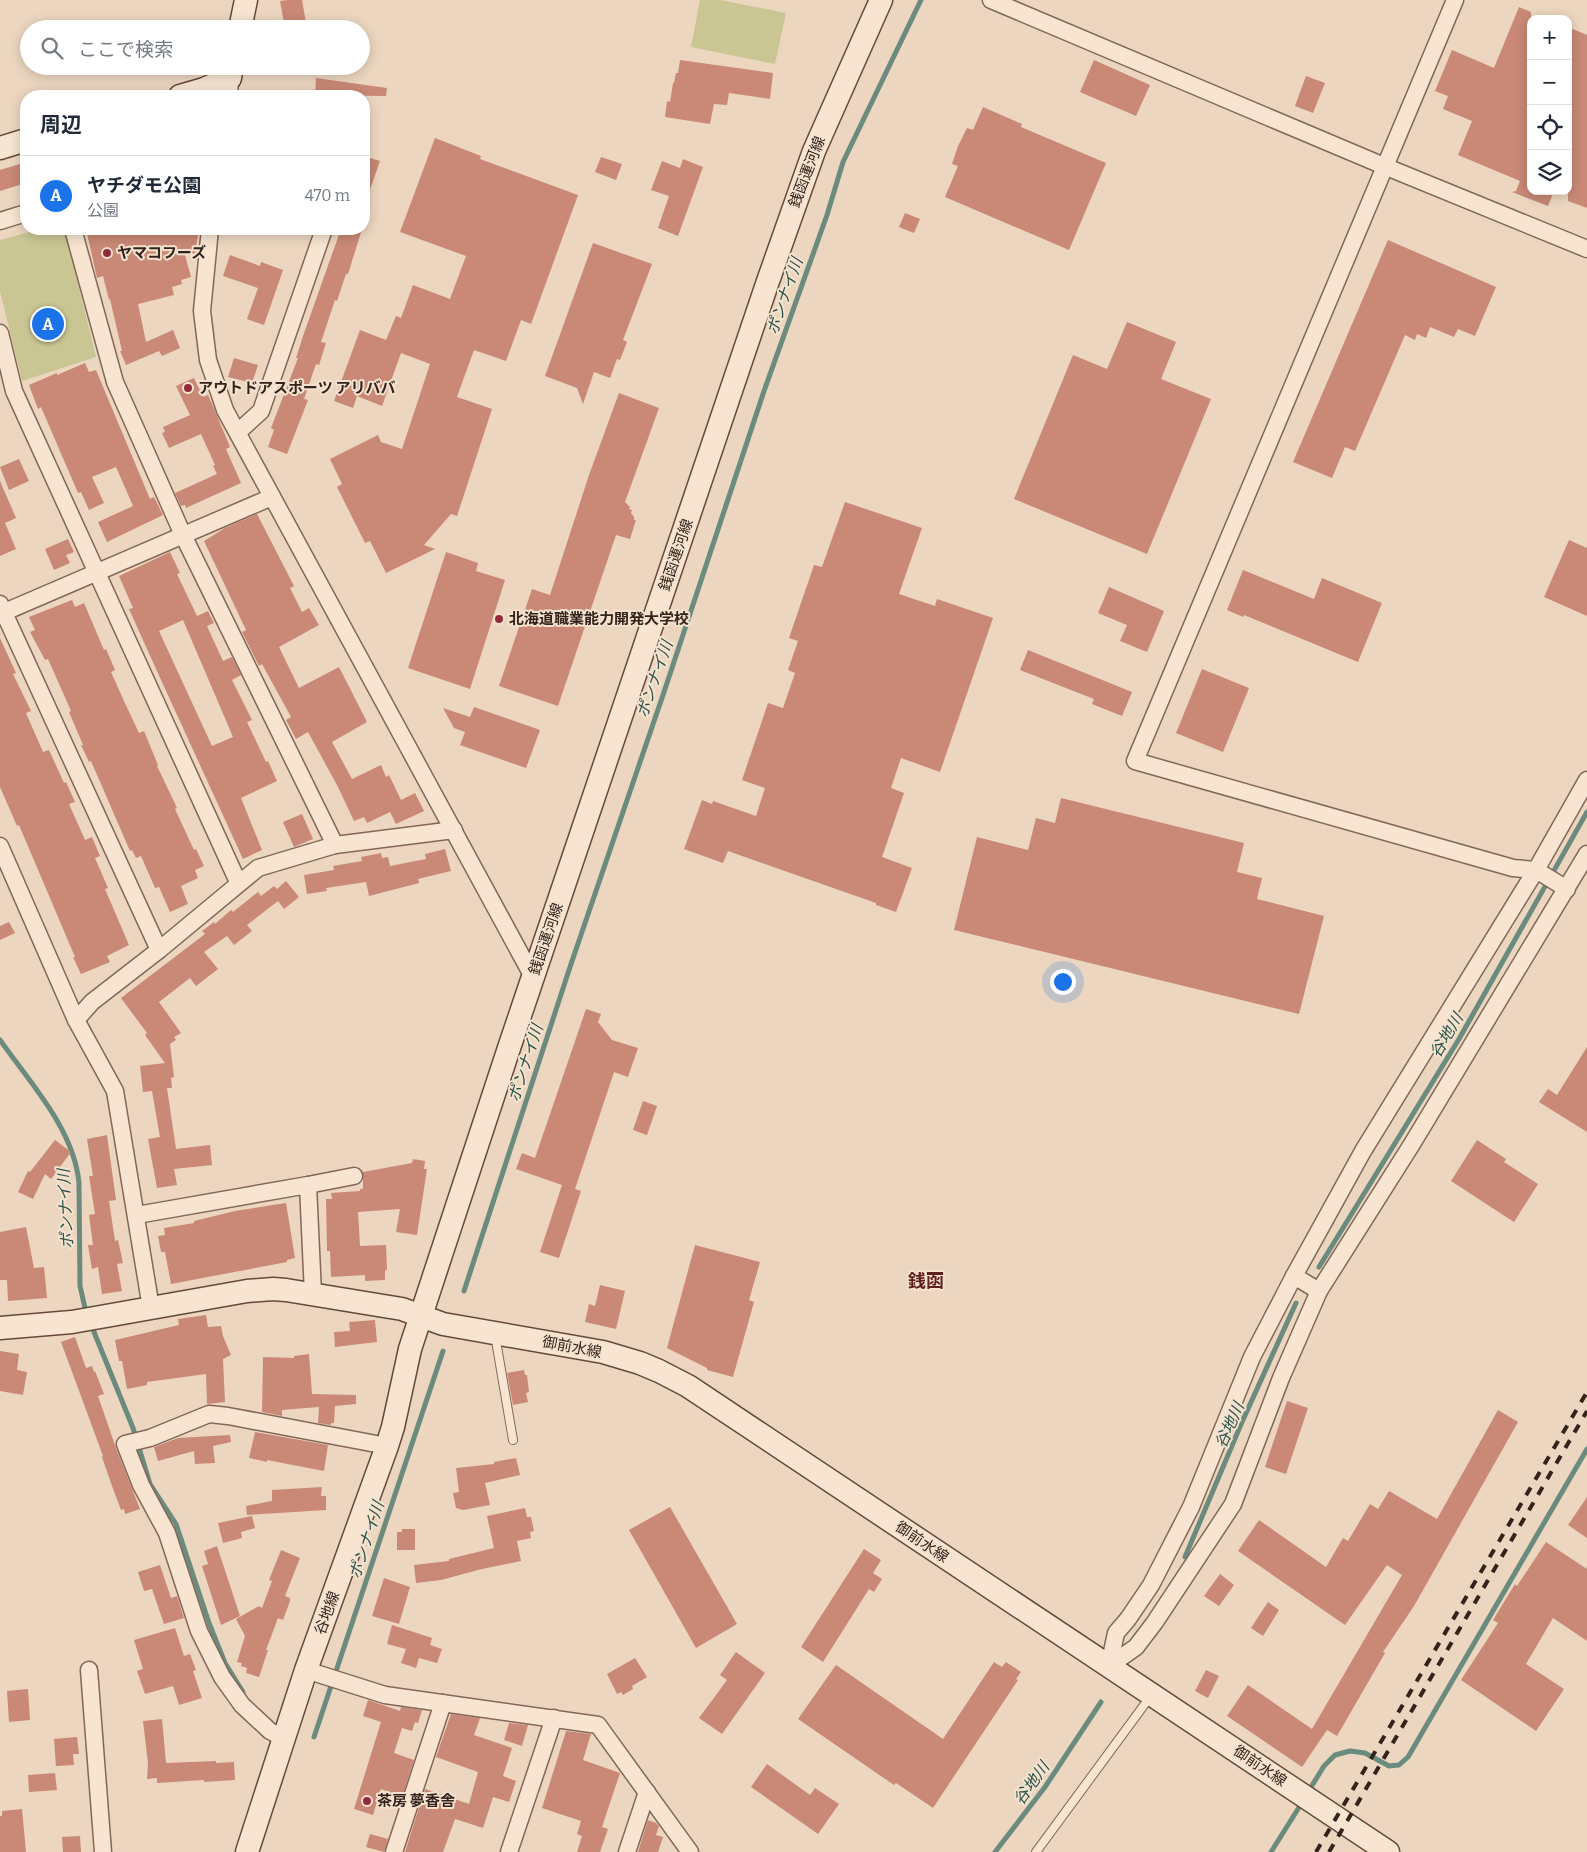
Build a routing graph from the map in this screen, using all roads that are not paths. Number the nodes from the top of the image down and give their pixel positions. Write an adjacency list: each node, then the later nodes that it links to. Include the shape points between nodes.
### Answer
1 (246, 0): 5 (street)
2 (881, 0): 32 (street, 銭函運河線, via 827,120 796,199)
3 (991, 0): 10 (street)
4 (1454, 0): 10 (street)
5 (242, 20)
6 (230, 80): 7 (street)
7 (201, 90)
8 (20, 142): 9 (street)
9 (0, 148)
10 (1384, 166): 16 (street); 28 (street, via 1135,761 1513,868)
11 (20, 215): 12 (street)
12 (0, 221)
13 (75, 235): 20 (street, via 115,382)
14 (209, 235): 18 (street, via 202,310 208,360 225,410)
15 (322, 235): 18 (street, via 261,411)
16 (1587, 249)
17 (0, 333): 21 (street, via 14,391)
18 (238, 432): 19 (street)
19 (272, 497): 20 (street); 24 (street)
20 (183, 535): 21 (street); 25 (street)
21 (97, 572): 22 (street); 29 (street)
22 (1, 610): 31 (street)
23 (1587, 780): 28 (street)
24 (454, 830): 25 (street); 32 (street)
25 (334, 845): 29 (street, via 258,868)
26 (0, 846): 33 (street)
27 (1587, 854): 30 (street)
28 (1539, 872): 30 (street); 37 (street, via 1362,1152)
29 (238, 882): 31 (street)
30 (1564, 887): 38 (street, via 1412,1144)
31 (160, 950): 33 (street, via 92,1002)
32 (534, 977): 41 (street, 銭函運河線)
33 (76, 1020): 36 (street, via 115,1091)
34 (354, 1176): 35 (street)
35 (308, 1185): 36 (street); 39 (street)
36 (136, 1215): 40 (street)
37 (1294, 1276): 38 (street); 46 (street, via 1252,1356 1191,1508 1151,1585 1116,1633)
38 (1319, 1291): 46 (street, via 1281,1378 1233,1504 1136,1647)
39 (313, 1294): 40 (street, 御前水線, via 260,1290); 41 (street, 御前水線, via 402,1309)
40 (151, 1308): 42 (street, 御前水線, via 72,1322)
41 (421, 1316): 43 (street, 御前水線, via 443,1324); 45 (street, 谷地線)
42 (0, 1328)
43 (495, 1333): 44 (lane); 46 (street, 御前水線, via 603,1352 640,1363 672,1378)
44 (513, 1440)
45 (387, 1446): 48 (street, 谷地線); 52 (street, via 209,1414 125,1444 141,1485 167,1533 199,1631 222,1677 242,1705 270,1731)
46 (1109, 1666): 49 (street, 御前水線)
47 (89, 1670): 54 (street)
48 (323, 1675): 50 (street, via 385,1694); 52 (street, 谷地線)
49 (1152, 1695): 60 (lane); 61 (street, 御前水線)
50 (444, 1704): 51 (street); 56 (street)
51 (554, 1718): 53 (street, via 598,1725); 57 (street)
52 (283, 1738): 55 (street, 谷地線)
53 (647, 1792): 58 (street); 59 (street)
54 (103, 1852)
55 (247, 1852)
56 (394, 1852)
57 (509, 1852)
58 (626, 1852)
59 (690, 1852)
60 (1036, 1852)
61 (1388, 1852)

